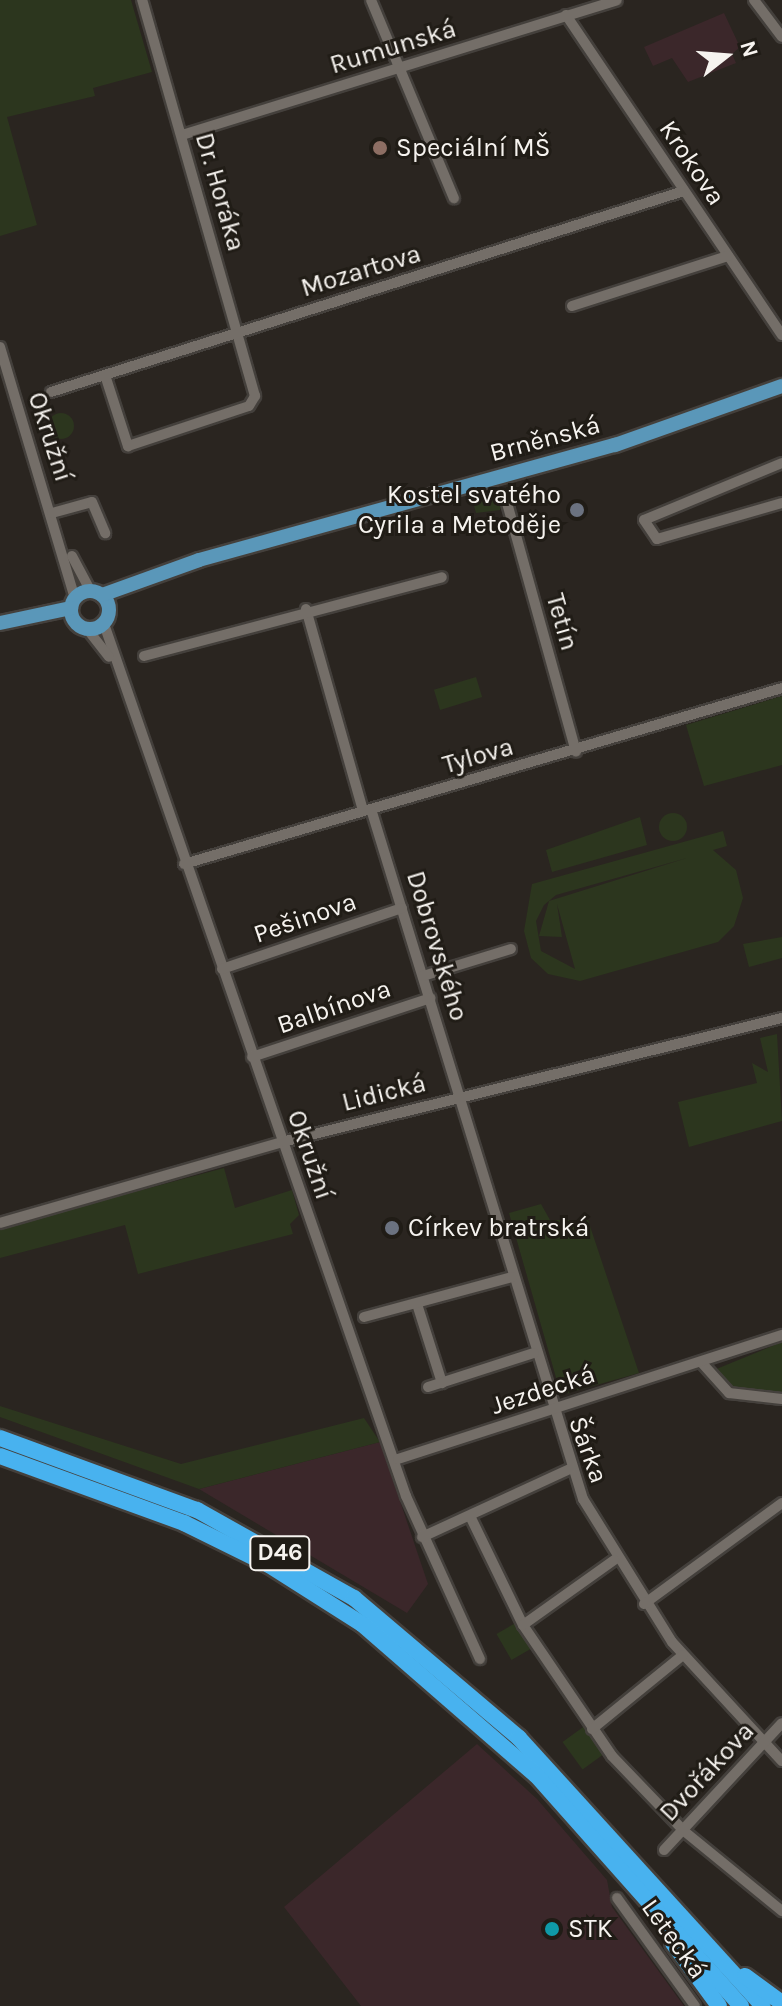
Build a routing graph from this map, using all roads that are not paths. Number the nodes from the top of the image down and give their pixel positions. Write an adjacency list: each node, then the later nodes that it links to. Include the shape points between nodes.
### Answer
1 (142, 0): 8 (street, Dr. Horáka)
2 (371, 0): 7 (street)
3 (617, 0): 5 (street, Rumunská)
4 (754, 0): 6 (street)
5 (566, 15): 7 (street, Rumunská); 9 (street, Krokova)
6 (782, 37)
7 (401, 67): 8 (street, Rumunská); 10 (street)
8 (182, 135): 13 (street, Dr. Horáka)
9 (684, 191): 11 (street, Krokova); 13 (street, Mozartova)
10 (454, 198)
11 (728, 256): 12 (street); 14 (street, Krokova)
12 (572, 306)
13 (237, 333): 16 (street, Mozartova); 16 (street, Dr. Horáka, via 255,396 249,406 128,446)
14 (782, 335)
15 (0, 347): 22 (street, Okružní)
16 (105, 375): 18 (street, Mozartova)
17 (782, 386): 26 (main road, Brněnská, via 615,445 199,560)
18 (51, 392)
19 (782, 463): 21 (street, via 644,520 657,539)
20 (507, 503): 37 (street, Tetín)
21 (782, 503)
22 (52, 513): 23 (street, via 92,502); 24 (street, Okružní)
23 (105, 533)
24 (63, 540): 27 (street, Okružní); 28 (street, Okružní)
25 (442, 577): 30 (street)
26 (134, 585): 27 (main road, Brněnská); 29 (main road, Brněnská)
27 (96, 593): 28 (main road, Brněnská); 29 (main road)
28 (73, 608): 31 (main road); 33 (main road)
29 (110, 609): 32 (main road)
30 (306, 609): 34 (street); 38 (street, Dobrovského)
31 (0, 623)
32 (104, 624): 33 (main road); 35 (street, Okružní)
33 (88, 630): 35 (street, Okružní)
34 (144, 656)
35 (111, 659): 39 (street, Okružní)
36 (782, 688): 37 (street, Tylova)
37 (576, 752): 38 (street, Tylova)
38 (367, 810): 39 (street, Tylova); 40 (street, Dobrovského)
39 (184, 864): 42 (street, Okružní)
40 (402, 908): 42 (street, Pešinova); 43 (street, Dobrovského)
41 (511, 949): 43 (street)
42 (222, 969): 46 (street, Okružní)
43 (423, 976): 44 (street, Dobrovského)
44 (430, 998): 46 (street, Balbínova); 47 (street, Dobrovského)
45 (782, 1018): 47 (street, Lidická)
46 (252, 1057): 48 (street, Okružní)
47 (461, 1097): 48 (street, Lidická); 50 (street, Šárka)
48 (282, 1142): 49 (street, Lidická); 62 (street, Okružní)
49 (0, 1223)
50 (512, 1277): 51 (street); 54 (street, Šárka)
51 (417, 1304): 52 (street); 56 (street)
52 (364, 1317)
53 (782, 1335): 55 (street, Jezdecká)
54 (534, 1353): 56 (street); 59 (street, Šárka)
55 (701, 1362): 58 (street, via 729,1393); 59 (street, Jezdecká)
56 (442, 1383): 57 (street)
57 (428, 1387)
58 (782, 1399)
59 (551, 1411): 62 (street, Jezdecká); 63 (street, Šárka)
60 (0, 1438): 81 (highway, D46, via 197,1510 354,1598 519,1738)
61 (0, 1456): 78 (highway, D46, via 127,1497 315,1592 485,1724)
62 (398, 1459): 66 (street, Okružní)
63 (570, 1469): 65 (street); 67 (street, Šárka)
64 (782, 1503): 68 (street)
65 (471, 1518): 66 (street); 69 (street)
66 (422, 1537): 71 (street, Okružní)
67 (614, 1560): 68 (street, Šárka); 69 (street)
68 (644, 1604): 70 (street, Šárka)
69 (523, 1625): 73 (street)
70 (683, 1655): 73 (street); 74 (street, Šárka)
71 (480, 1659)
72 (782, 1723): 74 (street, Dvořákova)
73 (592, 1729): 76 (street)
74 (763, 1745): 75 (street, Šárka); 76 (street, Dvořákova)
75 (782, 1761)
76 (684, 1831): 77 (street, Dvořákova); 80 (street)
77 (664, 1850)
78 (642, 1894): 84 (highway); 85 (highway, D46)
79 (617, 1898): 83 (street, Letecká)
80 (782, 1911)
81 (705, 1941): 82 (highway); 86 (highway, D46)
82 (782, 2003)
83 (695, 2006)
84 (719, 2006)
85 (741, 2006)
86 (763, 2006)

